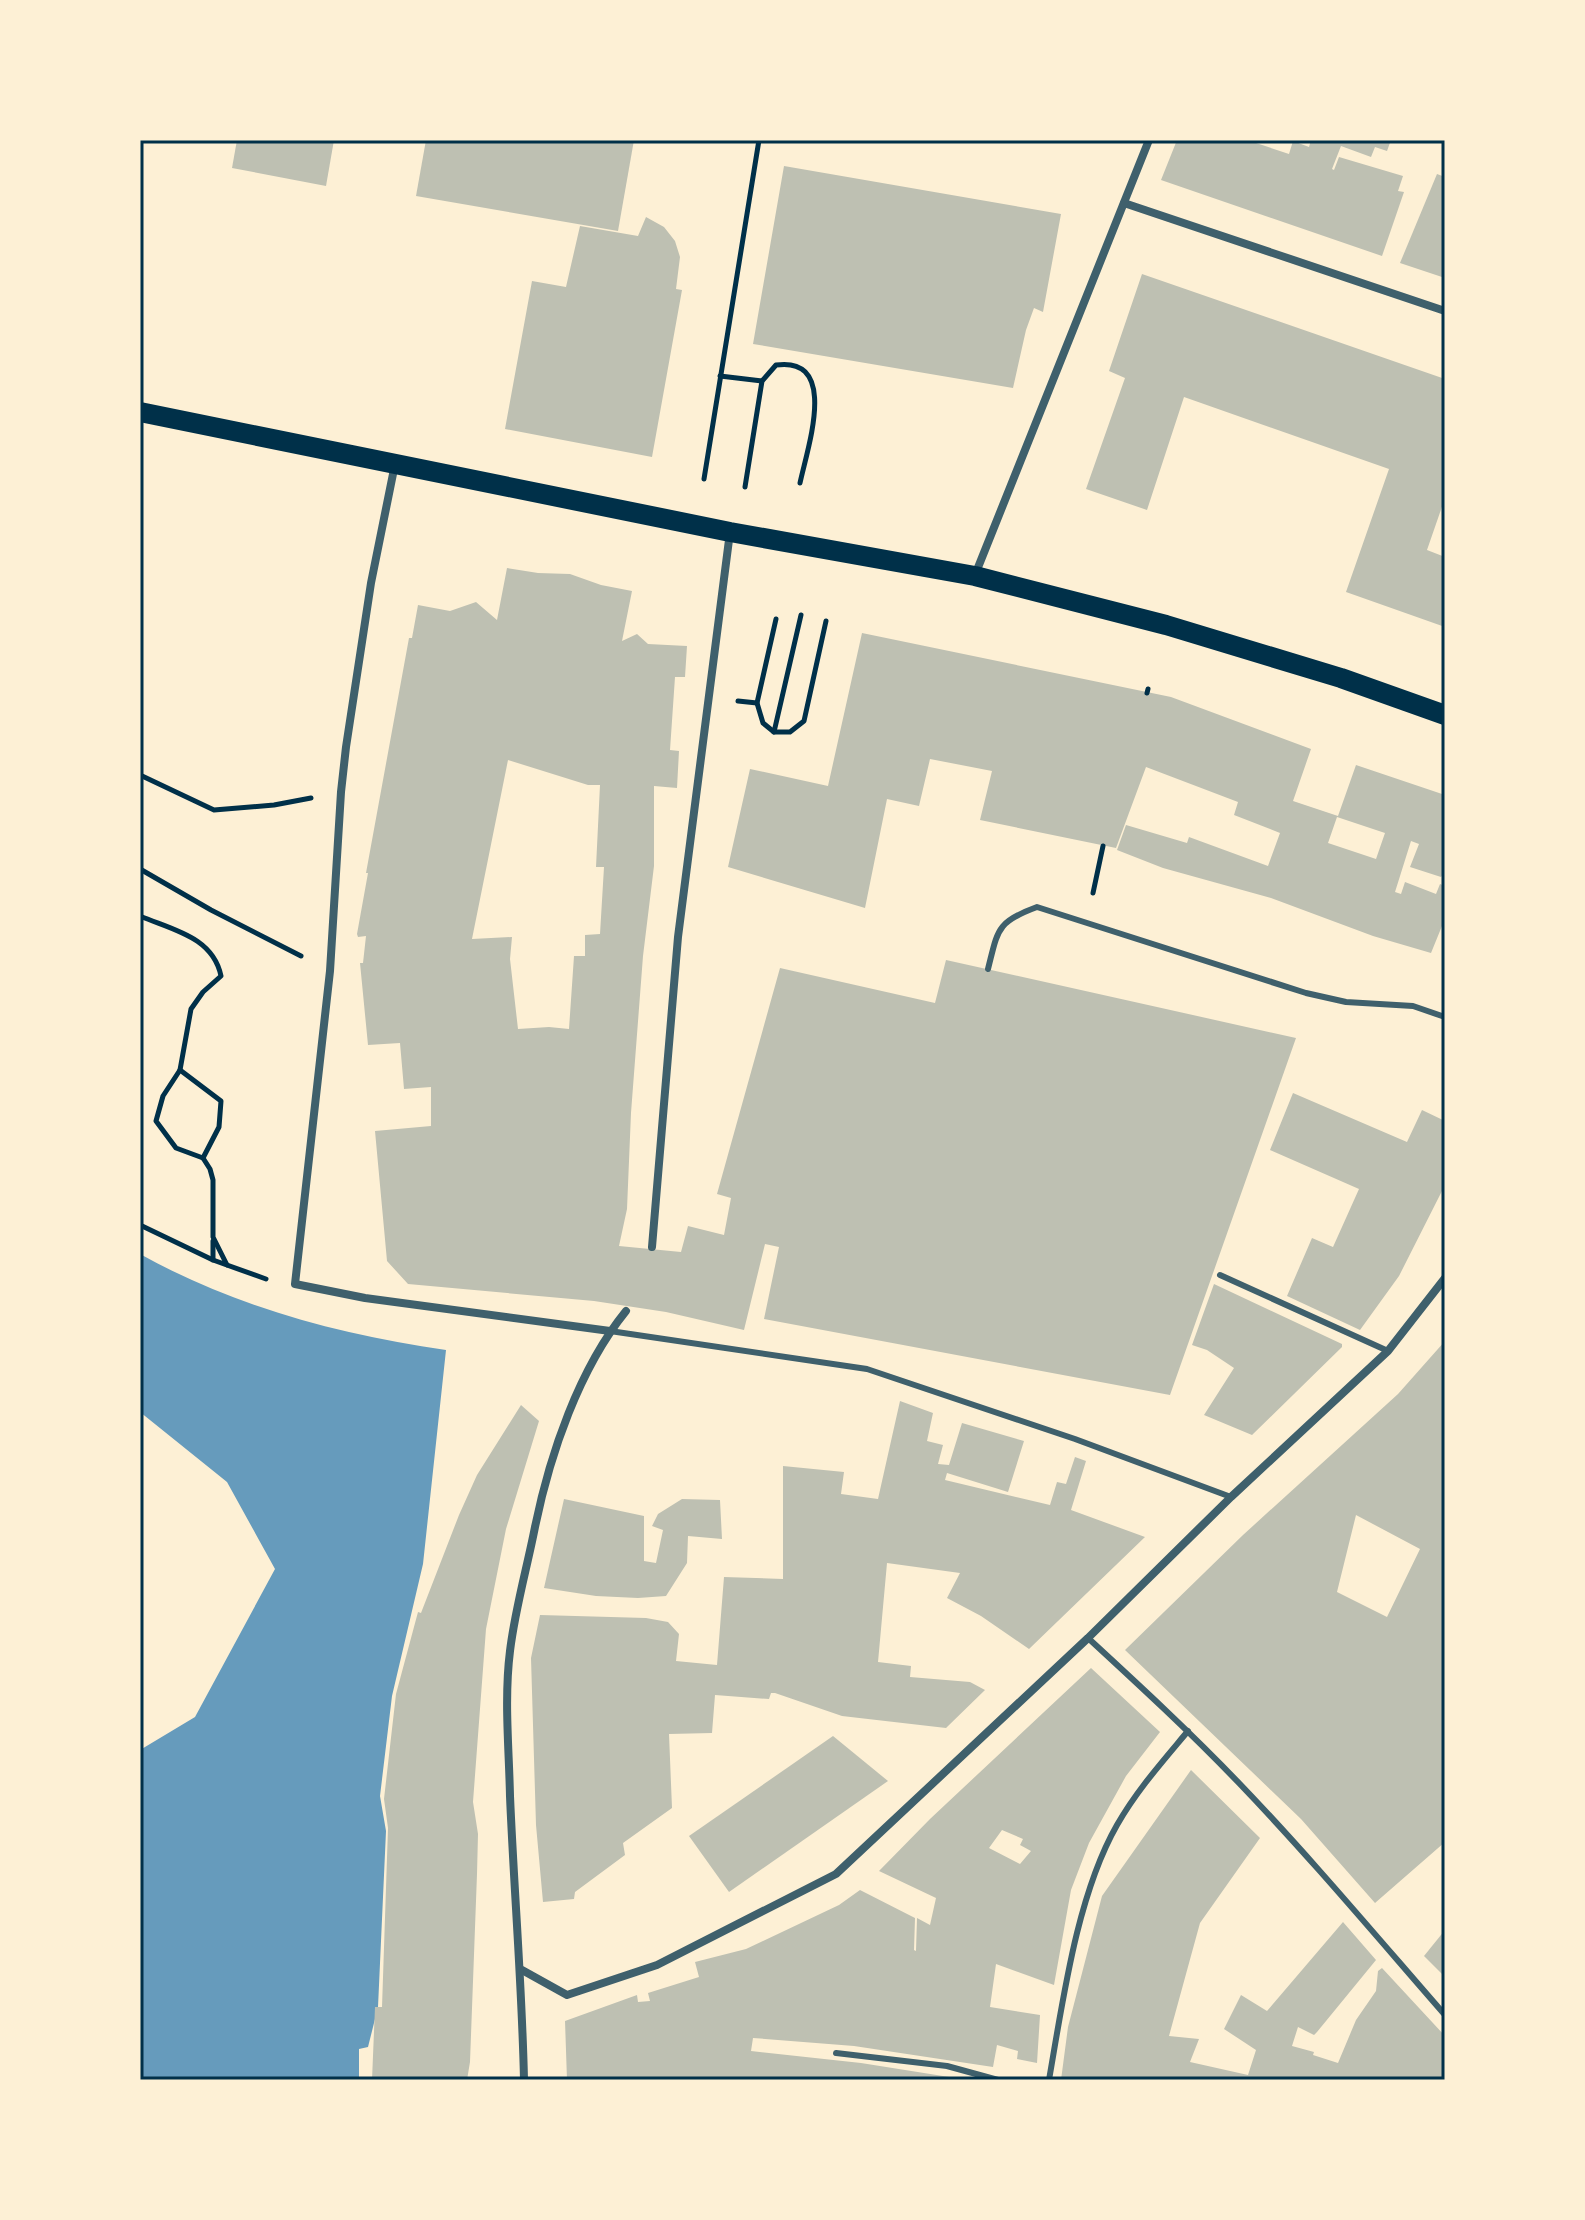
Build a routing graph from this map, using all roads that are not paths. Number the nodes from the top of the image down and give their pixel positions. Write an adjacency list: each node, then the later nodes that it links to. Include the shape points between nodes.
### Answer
1 (1149, 140): 2 (street)
2 (1124, 203): 3 (street); 7 (street)
3 (1445, 311)
4 (140, 412): 5 (main road)
5 (395, 463): 6 (main road); 15 (street, via 371,583 341,792 330,971 295,1284)
6 (730, 532): 7 (main road); 11 (street, via 678,937)
7 (975, 576): 8 (main road, via 1166,625)
8 (1445, 715)
9 (988, 969): 10 (lane, via 998,929 1037,907 1306,993 1346,1002 1413,1006)
10 (1445, 1017)
11 (652, 1247)
12 (1220, 1275): 16 (lane)
13 (1445, 1278): 16 (street)
14 (626, 1311): 15 (street)
15 (610, 1331): 17 (lane, via 867,1369); 20 (street, via 572,1407 545,1478 510,1651 507,1717)
16 (1388, 1351): 17 (street)
17 (1231, 1497): 18 (street)
18 (1088, 1638): 19 (lane); 20 (street, via 836,1874 657,1965 567,1995)
19 (1188, 1731): 21 (lane, via 1311,1860); 25 (lane, via 1138,1791 1098,1863 1070,1966)
20 (522, 1970): 23 (street)
21 (1445, 2015)
22 (836, 2053): 24 (lane, via 947,2066)
23 (524, 2080)
24 (998, 2080)
25 (1049, 2080)

